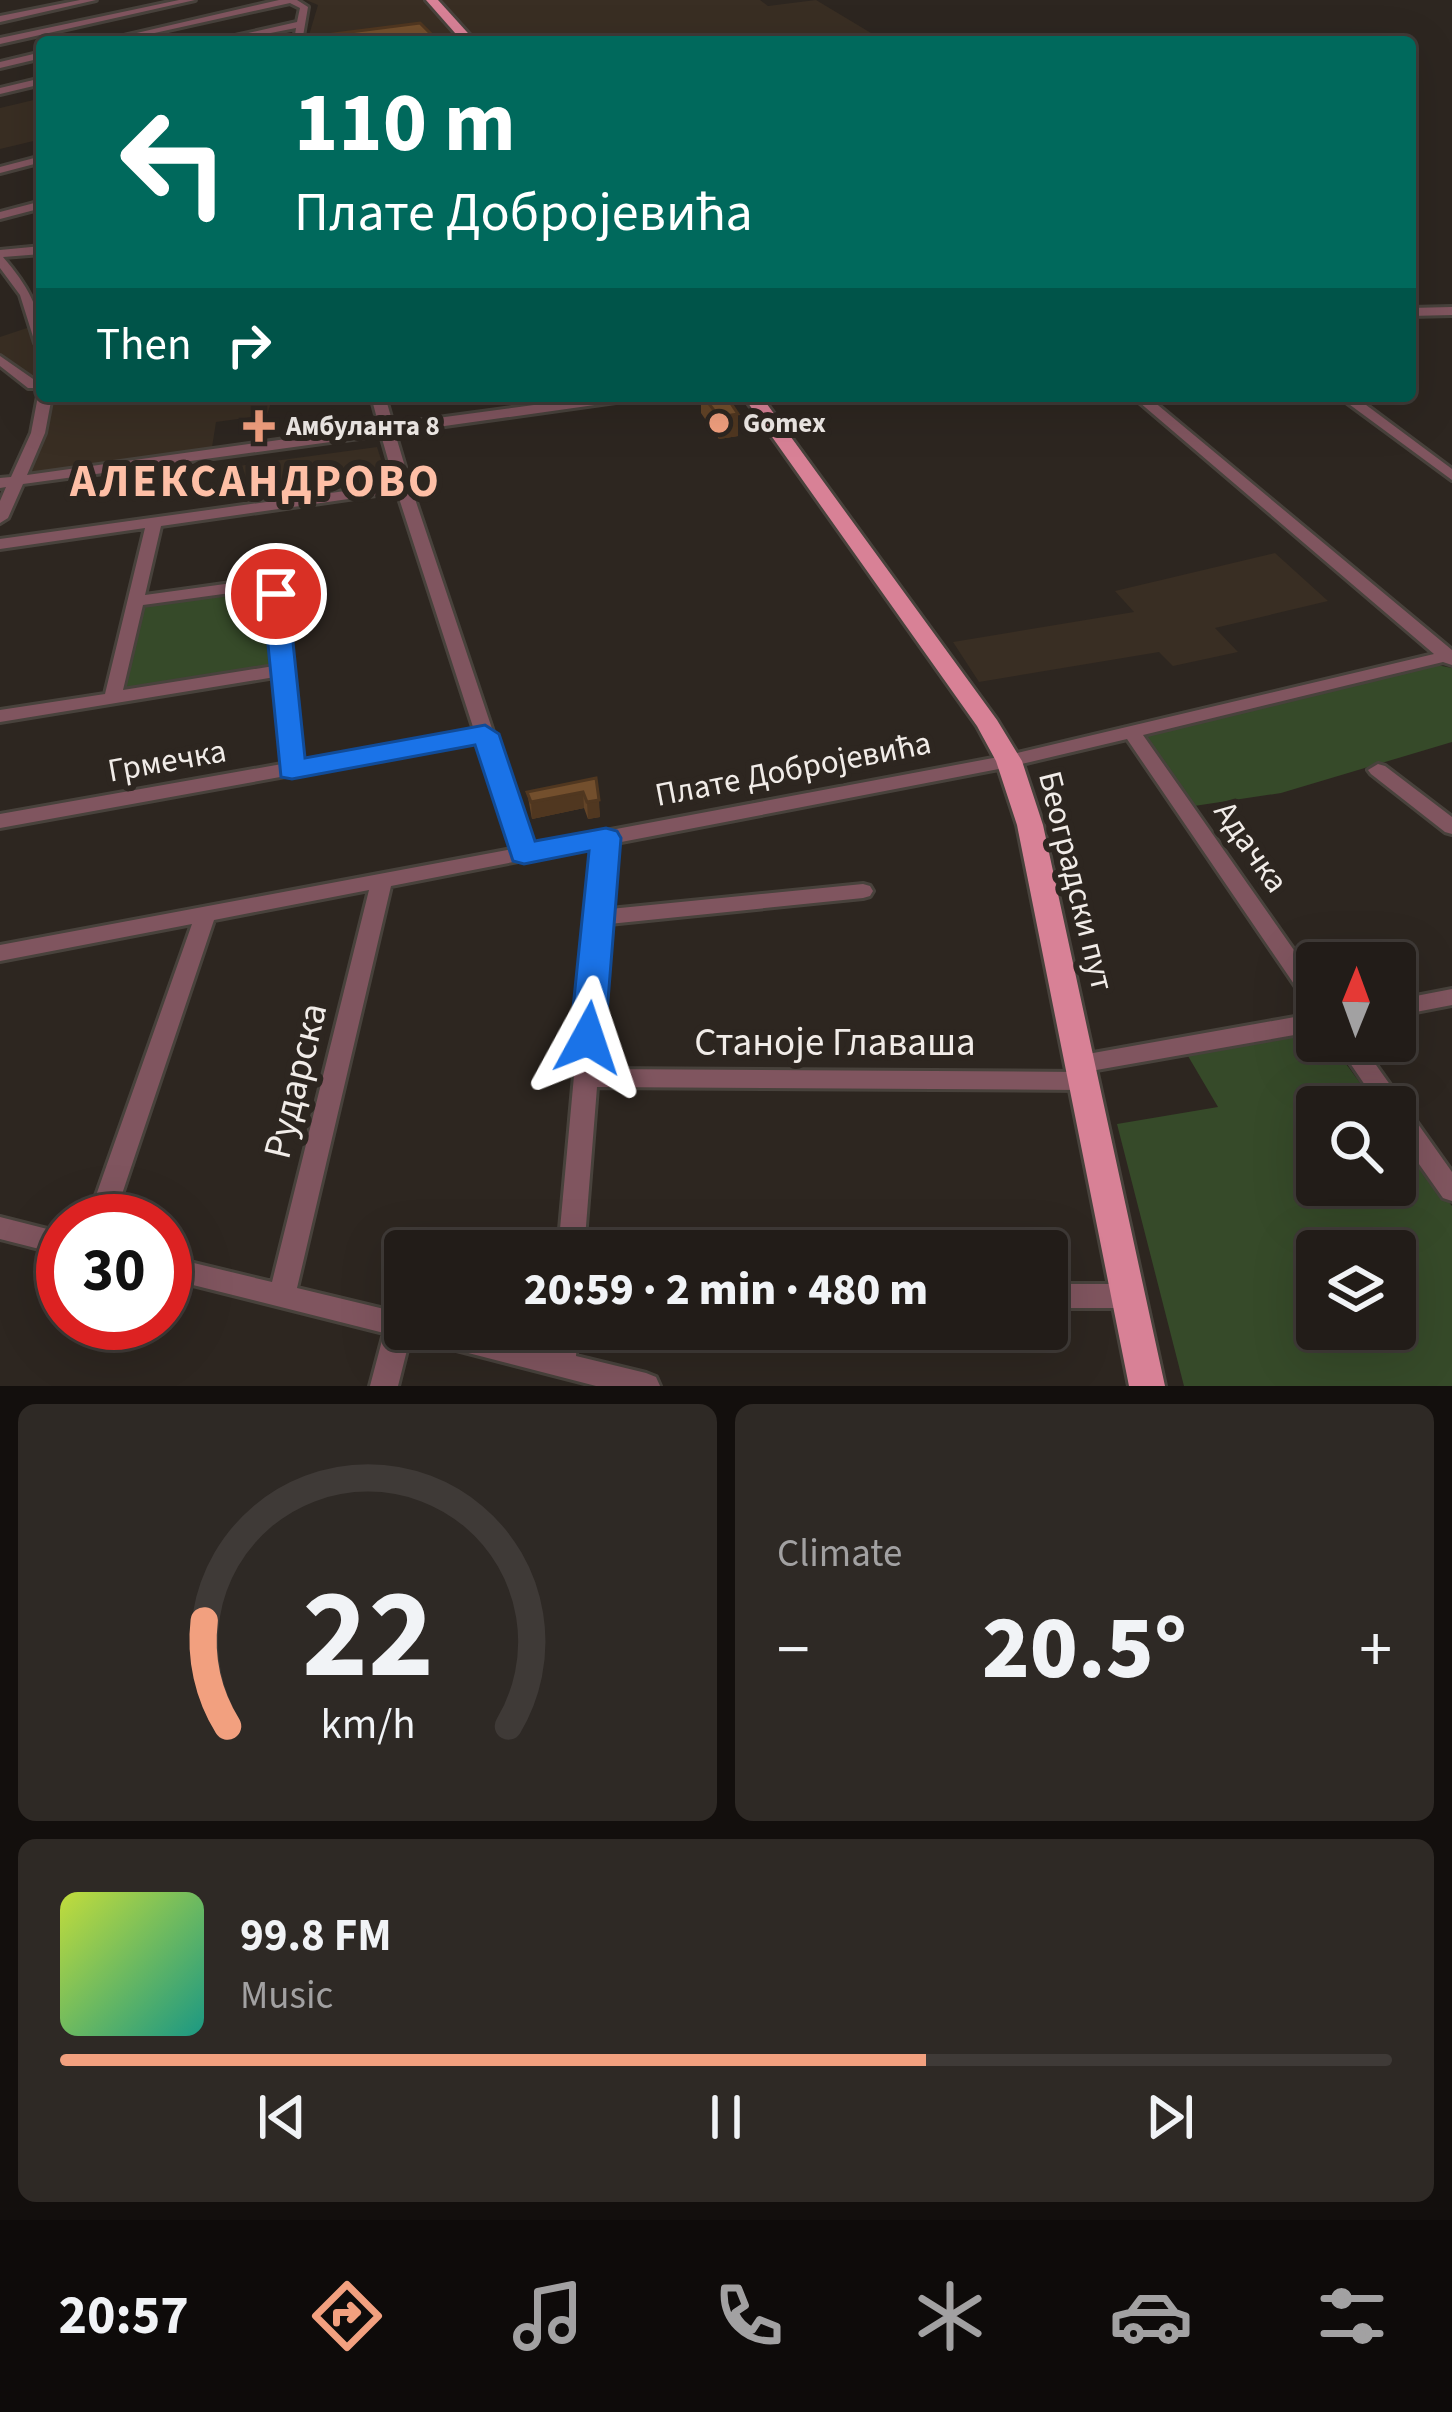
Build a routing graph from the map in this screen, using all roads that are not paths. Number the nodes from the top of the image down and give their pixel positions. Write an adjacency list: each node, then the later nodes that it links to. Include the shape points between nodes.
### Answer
1 (92, 0): 5 (street)
2 (191, 0): 7 (street)
3 (291, 0): 6 (street, via 304,7); 9 (street)
4 (432, 0): 12 (main road)
5 (4, 16): 7 (street)
6 (301, 24): 10 (street); 11 (street)
7 (44, 32): 8 (street); 13 (street)
8 (52, 36)
9 (129, 36)
10 (242, 36)
11 (299, 36)
12 (465, 36)
13 (0, 41)
14 (36, 57): 15 (street)
15 (0, 65)
16 (36, 82): 17 (street)
17 (0, 91)
18 (36, 161): 19 (street)
19 (0, 170)
20 (36, 206): 21 (street)
21 (0, 215)
22 (36, 251): 23 (street)
23 (0, 257): 26 (street)
24 (1452, 311): 25 (street)
25 (1416, 312)
26 (36, 326)
27 (0, 360): 28 (street)
28 (36, 385)
29 (44, 402): 37 (street, via 40,428)
30 (380, 402): 35 (street)
31 (586, 402): 35 (street)
32 (756, 402): 49 (main road, Београдски пут)
33 (1146, 402): 43 (street)
34 (1353, 402): 36 (street)
35 (389, 429): 37 (street); 38 (street)
36 (1452, 476)
37 (7, 482): 39 (street)
38 (403, 487): 40 (street); 48 (street)
39 (0, 518)
40 (154, 524): 41 (street); 42 (street)
41 (0, 544)
42 (136, 601): 44 (street, via 275,582); 45 (street)
43 (1449, 658): 47 (street, Плате Добројевића)
44 (283, 670): 45 (street); 50 (street)
45 (113, 697): 46 (street)
46 (0, 716)
47 (1130, 731): 49 (street, Плате Добројевића); 61 (street, Адачка)
48 (485, 734): 50 (street, Грмечка); 55 (street)
49 (1009, 761): 54 (street, Плате Добројевића); 65 (main road, Београдски пут)
50 (292, 770): 52 (street, Грмечка)
51 (1378, 770): 53 (street)
52 (0, 821)
53 (1452, 827)
54 (606, 838): 55 (street, Плате Добројевића); 59 (street)
55 (524, 853): 56 (street, Плате Добројевића)
56 (381, 884): 58 (street, Плате Добројевића); 74 (street, Рударска)
57 (863, 891): 59 (street)
58 (205, 916): 60 (street, Плате Добројевића); 69 (street)
59 (598, 918): 66 (street)
60 (0, 953)
61 (1296, 970)
62 (1452, 997): 63 (street)
63 (1416, 1003)
64 (1296, 1026): 65 (street, Станоје Главаша)
65 (1083, 1072): 66 (street, Станоје Главаша); 76 (main road, Београдски пут)
66 (584, 1078): 71 (street)
67 (1416, 1140): 68 (street)
68 (1452, 1191)
69 (109, 1194)
70 (0, 1228): 72 (street)
71 (573, 1230)
72 (36, 1237)
73 (192, 1274): 74 (street)
74 (282, 1294): 77 (street)
75 (1068, 1296): 76 (street)
76 (1130, 1296): 84 (main road, Београдски пут)
77 (384, 1320)
78 (398, 1350): 82 (street)
79 (500, 1350): 81 (street)
80 (563, 1350): 81 (street)
81 (561, 1366): 83 (street)
82 (384, 1386)
83 (646, 1386)
84 (1147, 1386)

